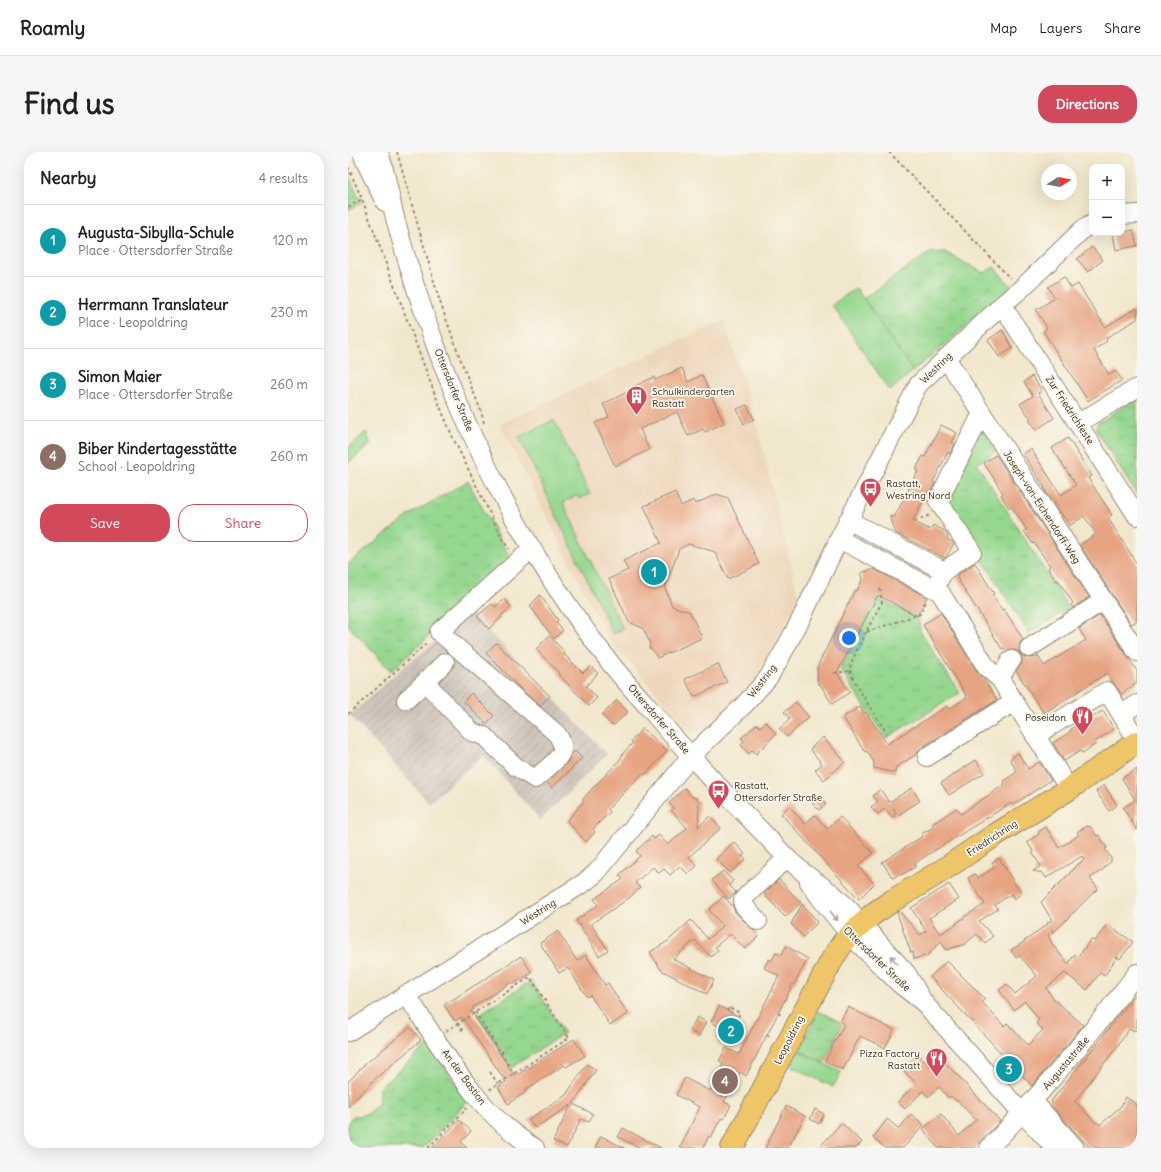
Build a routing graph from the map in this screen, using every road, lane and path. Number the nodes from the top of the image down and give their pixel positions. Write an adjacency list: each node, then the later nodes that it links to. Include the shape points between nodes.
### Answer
1 (397, 152): 14 (path, via 439,299)
2 (889, 152): 9 (path)
3 (366, 154): 19 (street, Ottersdorfer Straße, via 396,222 428,323 456,398 480,452)
4 (362, 199): 5 (path)
5 (348, 207)
6 (1137, 214): 7 (street)
7 (1125, 215)
8 (1089, 226): 9 (street, Westring)
9 (1021, 289): 10 (street, Westring)
10 (1002, 305): 11 (street, Westring); 15 (street, Zur Friedrichfeste)
11 (946, 358): 13 (street, Joseph-von-Eichendorff-Weg); 17 (street, Westring, via 918,385)
12 (1137, 388): 15 (street)
13 (982, 413): 20 (street, via 938,501 972,552); 23 (street, Joseph-von-Eichendorff-Weg)
14 (484, 423)
15 (1078, 423): 16 (street, Zur Friedrichfeste)
16 (1137, 516)
17 (848, 520): 18 (street, Westring); 20 (street)
18 (839, 539): 22 (street); 42 (street, Westring, via 801,619 768,678)
19 (532, 550): 24 (street); 42 (street, Ottersdorfer Straße, via 583,628 609,662)
20 (944, 571): 22 (street)
21 (880, 588): 25 (path, via 882,602)
22 (934, 588): 25 (path, via 920,614); 32 (street, via 940,592 987,668)
23 (1104, 600): 26 (street); 27 (street, Joseph-von-Eichendorff-Weg)
24 (440, 632): 33 (street, via 557,734 562,741 560,755 535,779 516,767 484,736 472,732); 37 (path)
25 (866, 632): 30 (path)
26 (1029, 648)
27 (1137, 652)
28 (1012, 660): 32 (street)
29 (445, 662): 33 (street)
30 (850, 670): 31 (path); 39 (path, via 856,685)
31 (834, 673)
32 (1000, 680): 35 (street)
33 (425, 682): 34 (street)
34 (406, 700)
35 (1014, 702): 40 (street); 43 (street)
36 (1137, 704): 38 (street)
37 (348, 714)
38 (1122, 714): 40 (street, via 1107,691); 41 (street)
39 (888, 733)
40 (1035, 736): 44 (street)
41 (1137, 741): 44 (main road, Friedrichring)
42 (691, 756): 45 (street, Ottersdorfer Straße); 49 (street, Westring, via 597,872)
43 (927, 757)
44 (1069, 789): 47 (main road, Friedrichring, via 892,901)
45 (787, 858): 46 (street, via 743,900 743,905); 47 (street, Ottersdorfer Straße, via 804,874 821,899)
46 (758, 921)
47 (856, 930): 63 (street, Ottersdorfer Straße, via 901,985 924,1003); 66 (main road, Leopoldring, via 833,958)
48 (1137, 973): 63 (street, Augustastraße, via 1100,1022)
49 (406, 994): 53 (street, Westring); 55 (street, An der Bastion)
50 (728, 1010): 56 (path, via 729,1007 740,1012)
51 (474, 1012): 52 (path); 58 (path); 60 (path, via 530,977 569,1038)
52 (458, 1023): 54 (path); 55 (path)
53 (348, 1032)
54 (464, 1033)
55 (435, 1038): 62 (street, An der Bastion)
56 (727, 1038)
57 (506, 1049): 58 (path)
58 (501, 1053): 60 (path)
59 (490, 1072): 61 (path)
60 (514, 1074): 61 (path)
61 (498, 1084): 62 (path)
62 (477, 1098): 64 (path); 65 (street, An der Bastion, via 503,1125)
63 (1028, 1107): 67 (street, Augustastraße); 68 (street, Ottersdorfer Straße, via 1033,1140); 69 (street, Ottersdorfer Straße); 70 (street)
64 (428, 1148)
65 (535, 1148)
66 (732, 1148)
67 (989, 1148)
68 (1040, 1148)
69 (1055, 1148)
70 (1075, 1148)

